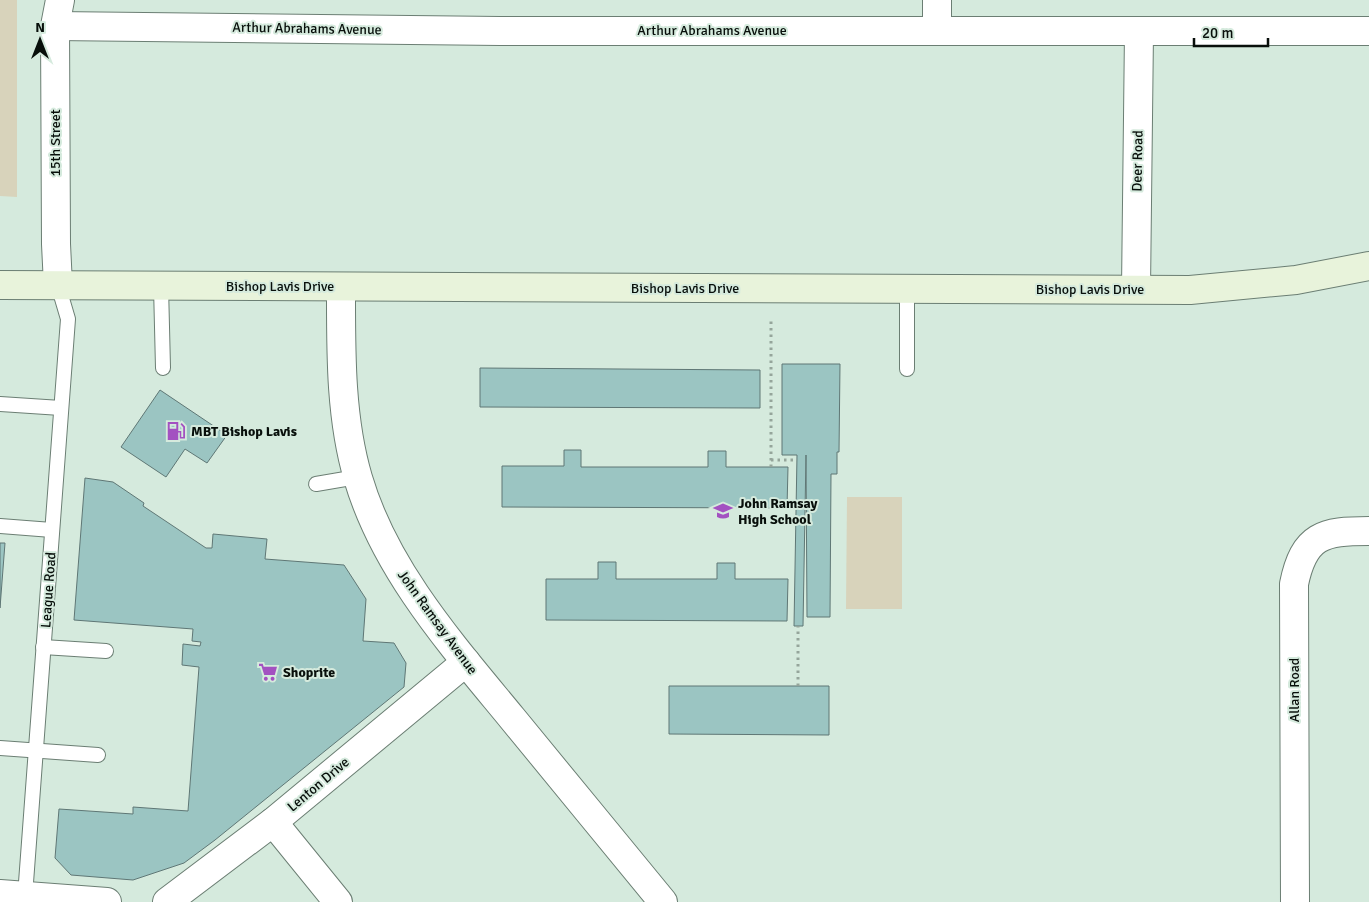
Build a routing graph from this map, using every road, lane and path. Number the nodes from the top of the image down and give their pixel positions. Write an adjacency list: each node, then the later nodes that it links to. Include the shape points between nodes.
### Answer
1 (937, 0): 3 (street)
2 (57, 13): 3 (street, Arthur Abrahams Avenue, via 500,31); 8 (street, 15th Street)
3 (937, 30): 5 (street, Arthur Abrahams Avenue)
4 (1369, 31): 5 (street, Arthur Abrahams Avenue)
5 (1139, 32): 12 (street, Deer Road)
6 (1369, 266): 12 (street, Bishop Lavis Drive, via 1243,287)
7 (0, 285): 8 (street, Bishop Lavis Drive)
8 (58, 285): 9 (street, Bishop Lavis Drive); 17 (lane, League Road, via 68,319)
9 (161, 286): 10 (street, Bishop Lavis Drive); 14 (lane)
10 (341, 287): 11 (street, Bishop Lavis Drive); 21 (street, John Ramsay Avenue, via 346,415)
11 (907, 289): 12 (street, Bishop Lavis Drive); 15 (lane)
12 (1136, 290)
13 (771, 321): 18 (path)
14 (163, 368)
15 (906, 369)
16 (0, 404): 17 (lane)
17 (61, 408): 24 (lane, League Road)
18 (771, 460): 19 (path); 20 (path)
19 (796, 460)
20 (771, 467)
21 (357, 477): 22 (lane); 29 (street, John Ramsay Avenue, via 389,554)
22 (316, 484)
23 (0, 526): 24 (lane)
24 (52, 530): 27 (lane, League Road)
25 (1369, 531): 40 (street, Allan Road, via 1337,531 1312,543 1303,554 1296,576)
26 (798, 626): 30 (path)
27 (44, 647): 28 (lane); 32 (lane, League Road)
28 (106, 651)
29 (466, 662): 34 (street, Lenton Drive); 39 (street, John Ramsay Avenue)
30 (798, 686)
31 (0, 748): 32 (lane)
32 (36, 751): 33 (lane); 35 (lane, League Road)
33 (98, 755)
34 (273, 822): 37 (street, Lenton Drive); 38 (street)
35 (13, 895): 36 (street)
36 (107, 902)
37 (167, 902)
38 (338, 902)
39 (663, 902)
40 (1295, 902)

